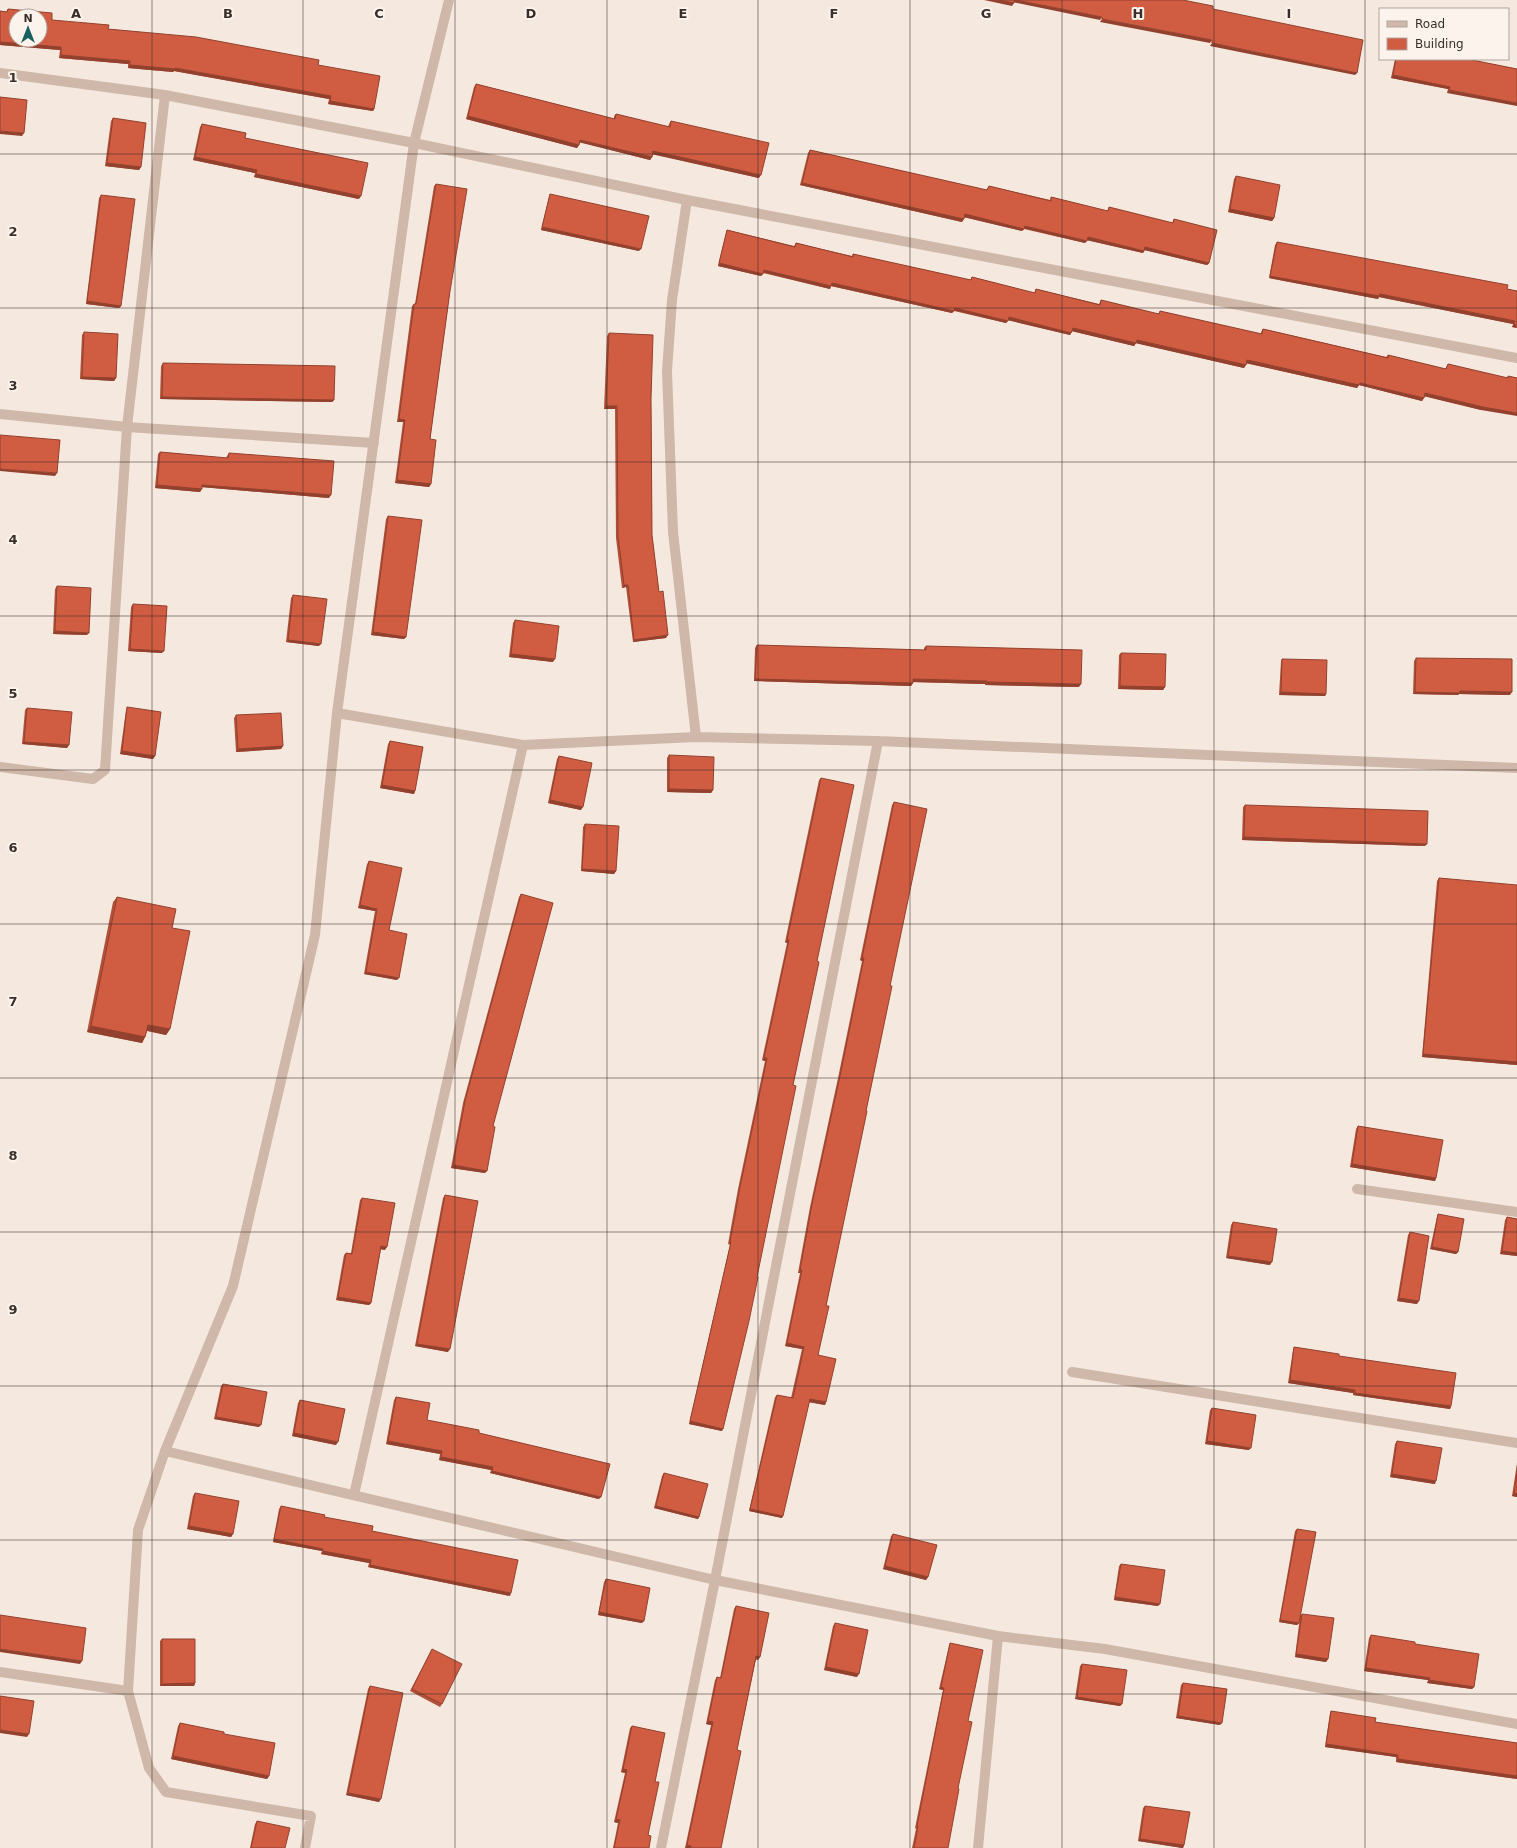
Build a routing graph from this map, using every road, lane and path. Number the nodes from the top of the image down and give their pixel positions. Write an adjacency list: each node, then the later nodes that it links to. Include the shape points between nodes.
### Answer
1 (449, 0): 4 (street)
2 (0, 73): 3 (street)
3 (165, 95): 4 (street); 8 (street)
4 (414, 143): 5 (street); 9 (street)
5 (687, 200): 6 (street); 11 (street, via 672,300 667,371 672,532)
6 (1517, 358)
7 (0, 414): 8 (street)
8 (127, 427): 9 (street); 14 (street, via 105,770 93,779)
9 (374, 443): 10 (street)
10 (336, 713): 13 (street); 20 (street, via 315,935 233,1286)
11 (696, 737): 12 (street); 13 (street)
12 (878, 742): 15 (street); 22 (street)
13 (523, 745): 21 (street)
14 (0, 767)
15 (1517, 768)
16 (1356, 1189): 17 (street)
17 (1517, 1212)
18 (1072, 1372): 19 (street)
19 (1517, 1443)
20 (165, 1451): 21 (street); 25 (street, via 138,1530)
21 (354, 1495): 22 (street)
22 (716, 1580): 23 (street); 28 (street)
23 (998, 1636): 26 (street, via 1105,1649); 29 (street)
24 (0, 1672): 25 (street)
25 (128, 1691): 27 (street, via 149,1768 166,1792 311,1816)
26 (1517, 1724)
27 (305, 1848)
28 (661, 1848)
29 (978, 1848)

